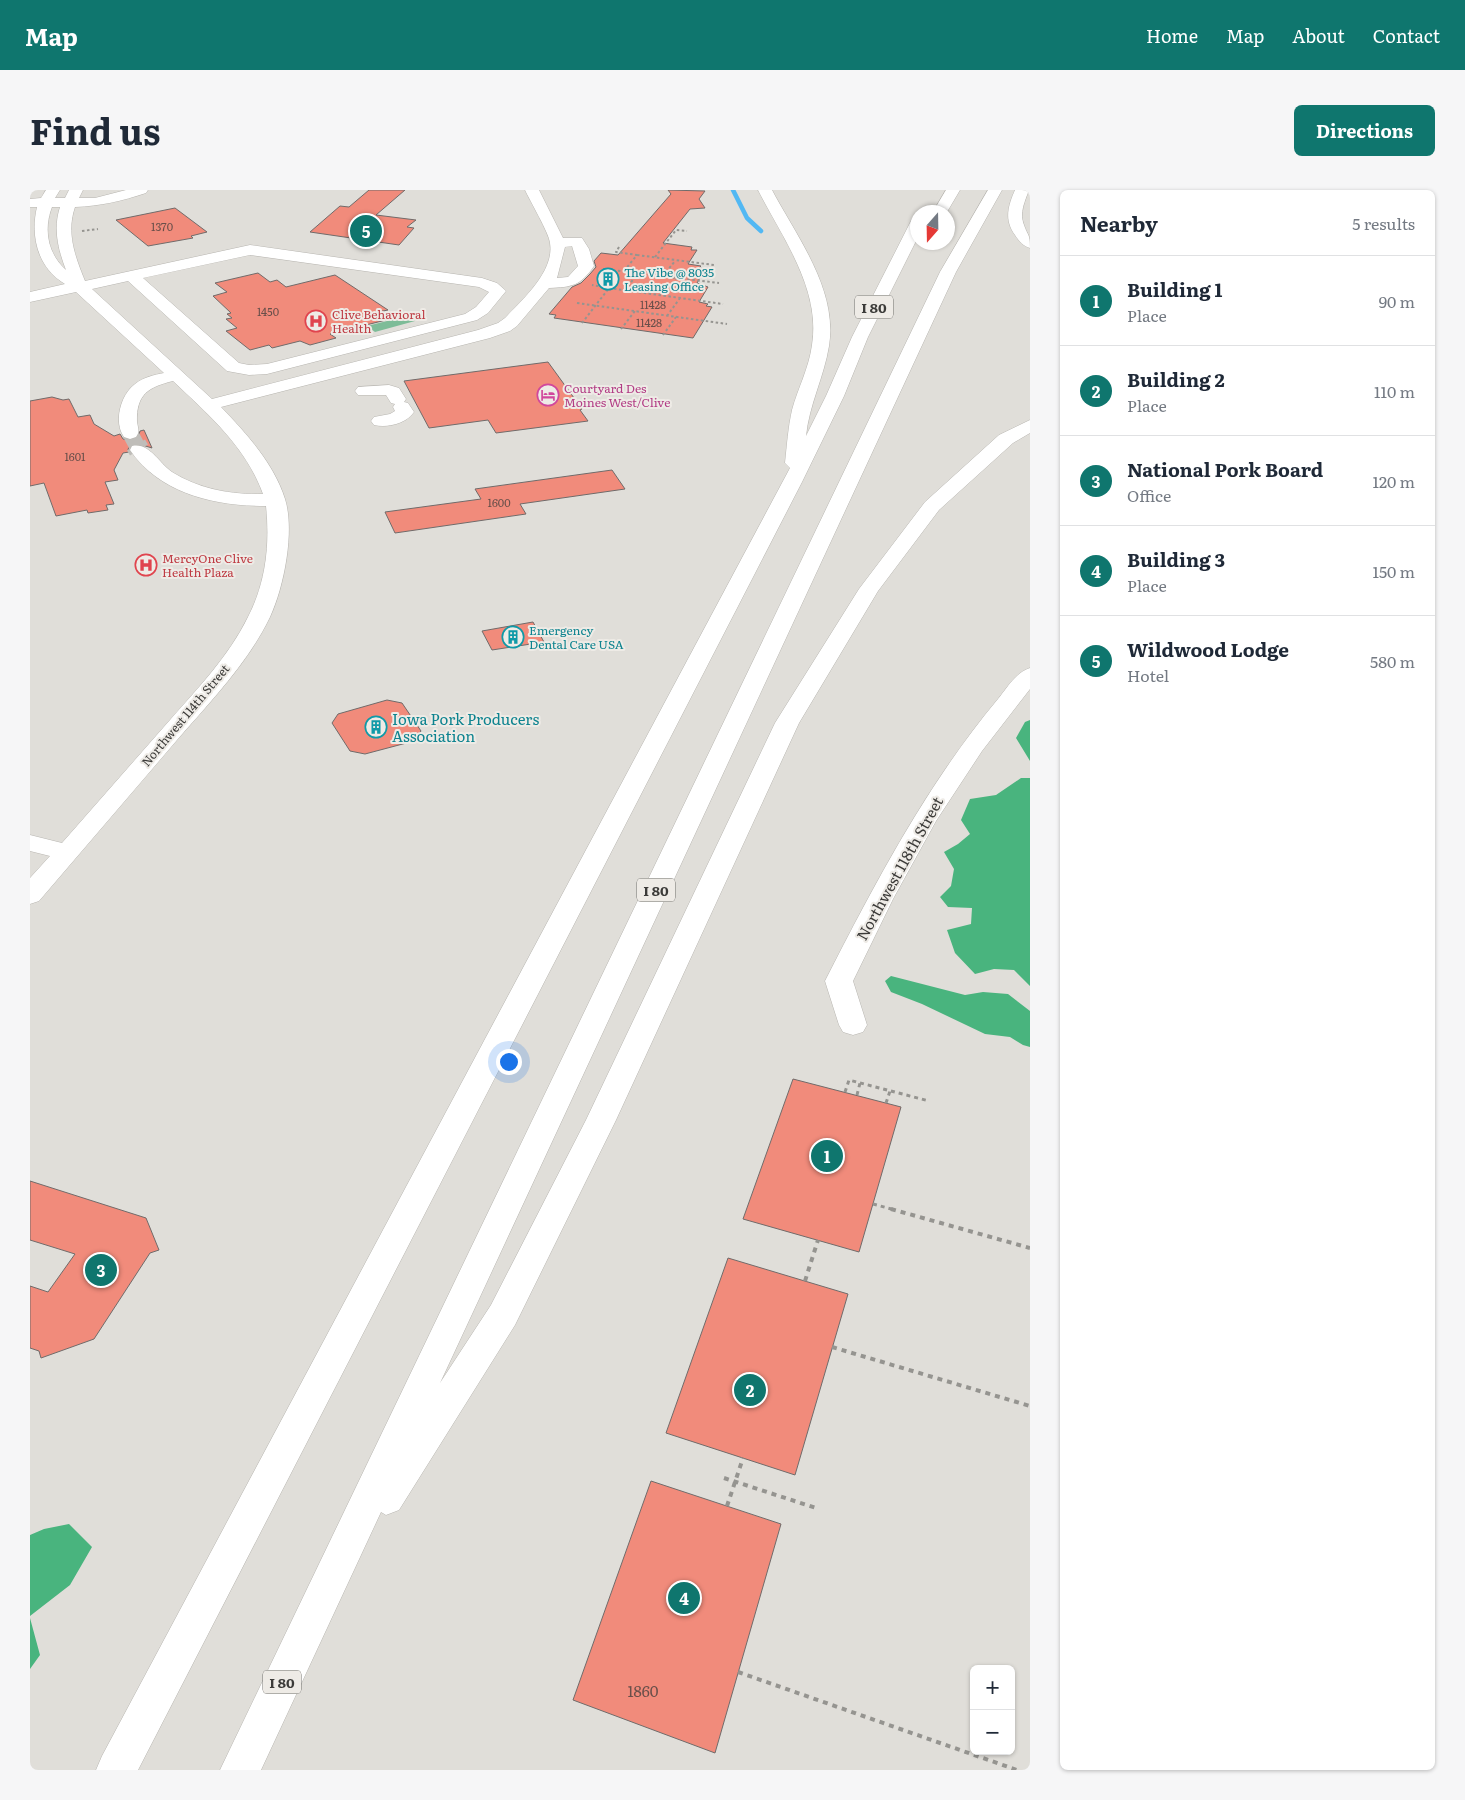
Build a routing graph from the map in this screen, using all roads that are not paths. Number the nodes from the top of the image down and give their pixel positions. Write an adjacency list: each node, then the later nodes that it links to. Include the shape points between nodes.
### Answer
1 (141, 190): 7 (main road, via 102,201)
2 (532, 190): 11 (main road)
3 (765, 190): 30 (main road, via 810,278 820,309 821,342 799,420)
4 (953, 190): 9 (main road)
5 (995, 190): 37 (main road, I 80, via 948,272)
6 (1022, 190): 12 (main road, via 1014,208 1015,224)
7 (72, 196): 8 (main road); 18 (main road, Northwest 114th Street, via 64,218 64,242)
8 (43, 199): 18 (main road, Northwest 114th Street, via 39,235 43,250 59,273)
9 (944, 205)
10 (910, 237): 24 (main road, I 80, via 860,337)
11 (558, 243): 17 (main road, via 551,276); 17 (main road, via 577,242 586,266 576,280)
12 (1030, 243)
13 (920, 250): 24 (main road, via 875,340)
14 (217, 256): 15 (main road); 16 (main road); 20 (main road, via 256,251 482,283 498,291 478,314)
15 (233, 269)
16 (131, 275): 18 (main road); 20 (main road, via 233,367 241,369 267,369)
17 (545, 284): 21 (main road, via 504,327)
18 (80, 286): 19 (main road); 22 (main road, Northwest 114th Street)
19 (30, 297)
20 (414, 331): 21 (main road)
21 (435, 346): 25 (main road)
22 (177, 376): 25 (main road, Northwest 114th Street); 28 (main road, via 152,382 140,389 129,407)
23 (364, 391): 26 (main road, via 393,392 405,412)
24 (835, 396): 30 (main road, I 80)
25 (209, 405): 31 (main road, Northwest 114th Street, via 249,447)
26 (380, 421)
27 (1030, 425): 37 (main road, via 1006,439 932,506 868,589 787,723 601,1120 503,1315)
28 (130, 433)
29 (138, 450): 31 (main road, via 166,478 182,485 239,500)
30 (792, 482): 38 (main road, I 80)
31 (276, 500): 34 (main road, Northwest 114th Street, via 280,525 277,560 264,608 215,682)
32 (1030, 675): 36 (main road, Northwest 118th Street, via 1006,702 946,785 877,903 839,981)
33 (30, 843): 34 (main road)
34 (67, 852): 35 (main road, Northwest 114th Street)
35 (30, 895)
36 (852, 1025)
37 (324, 1594): 39 (main road, I 80)
38 (116, 1770)
39 (240, 1770)

